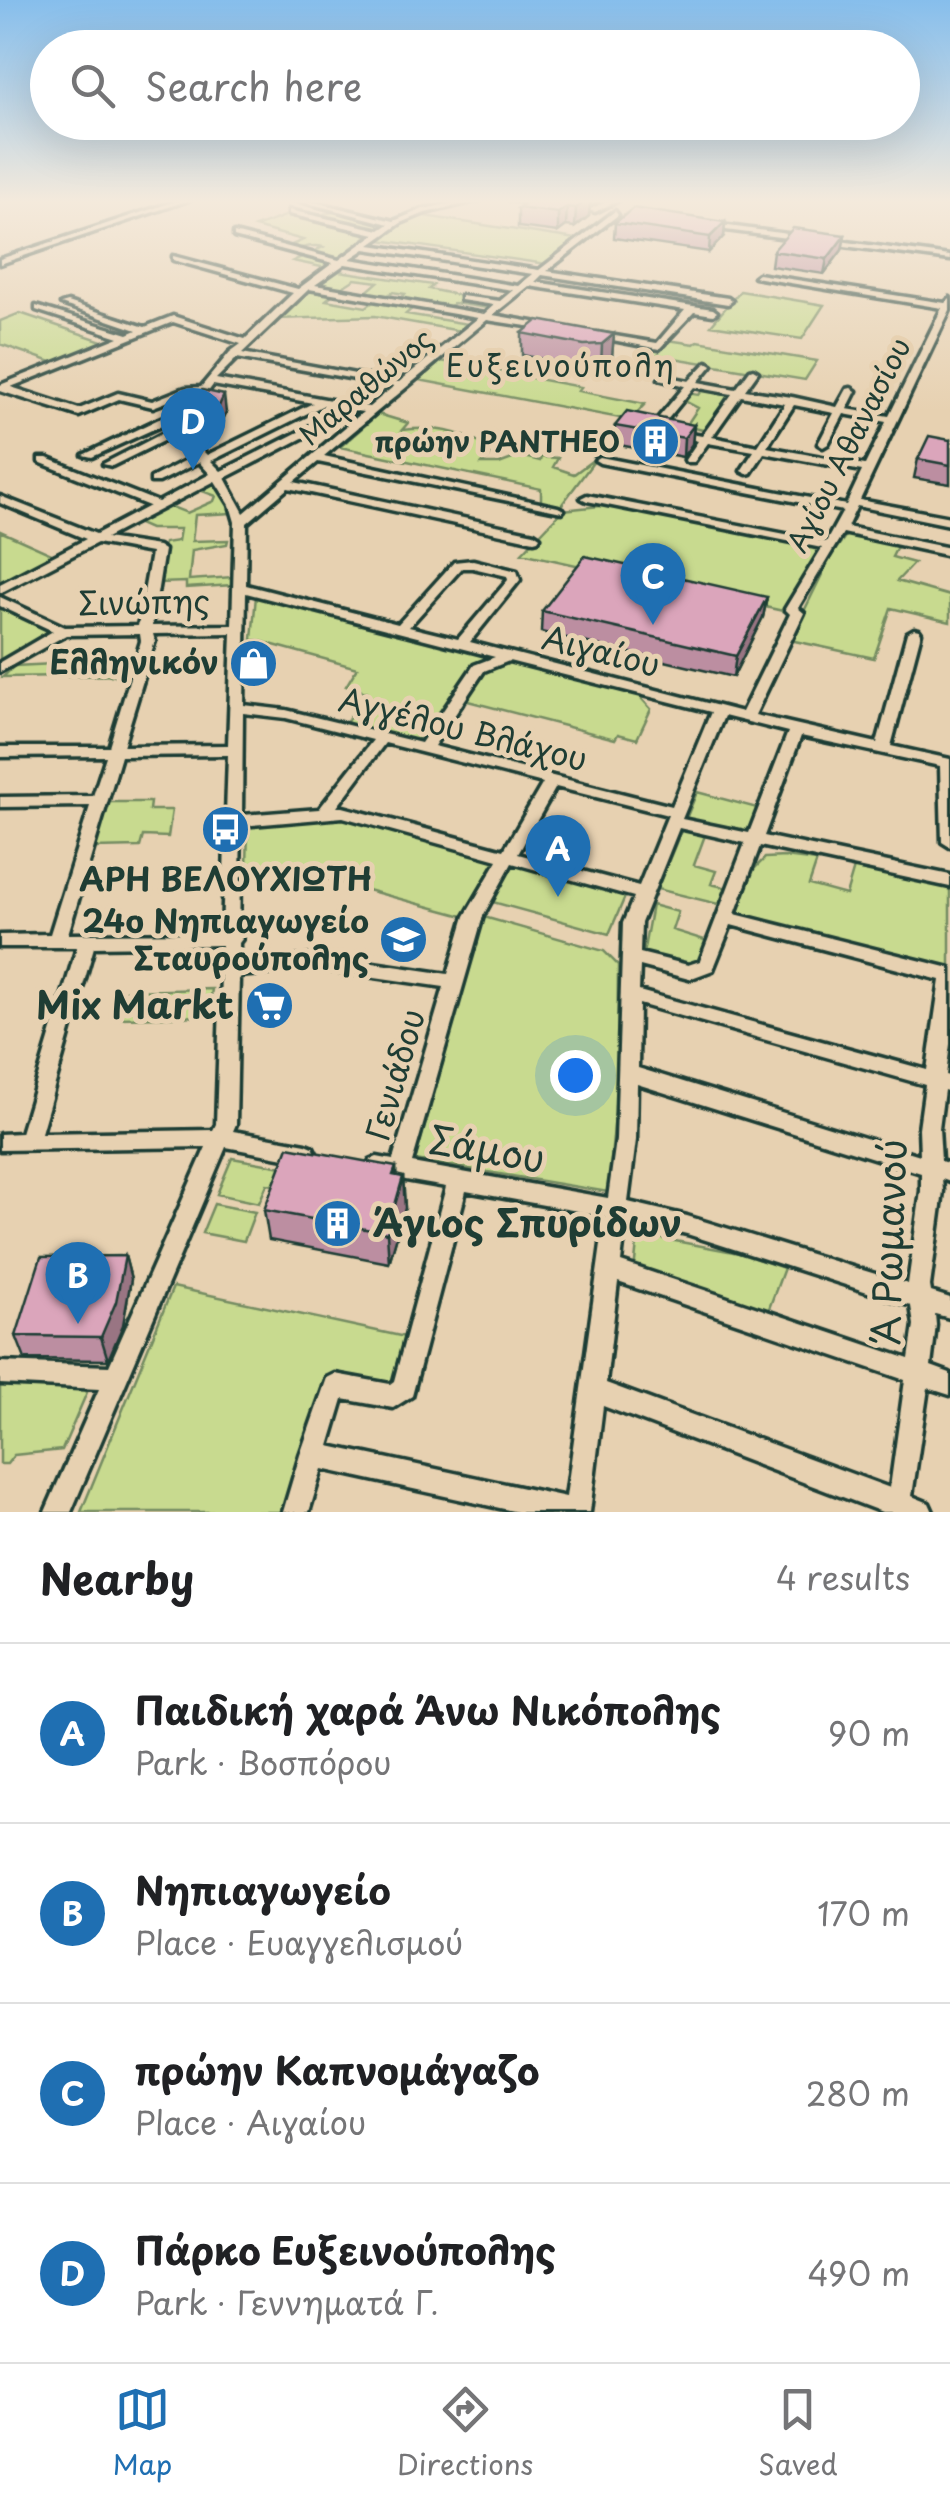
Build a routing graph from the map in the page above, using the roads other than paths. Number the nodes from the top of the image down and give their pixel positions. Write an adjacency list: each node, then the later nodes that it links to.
1 (227, 271): 9 (street)
2 (330, 271): 9 (street)
3 (402, 271): 8 (street)
4 (523, 271): 6 (street)
5 (542, 271): 6 (street, Μαραθώνος)
6 (539, 273): 8 (street, Μαραθώνος); 11 (street)
7 (758, 277): 14 (street)
8 (521, 288): 13 (street, Μαραθώνος); 16 (street)
9 (303, 289): 18 (street); 23 (street)
10 (464, 298): 13 (street)
11 (728, 301)
12 (65, 304): 20 (street)
13 (502, 304): 18 (street, Μαραθώνος)
14 (949, 304): 39 (street, Αγίου Αθανασίου)
15 (39, 308): 22 (street)
16 (691, 309): 17 (street); 21 (street)
17 (713, 312)
18 (486, 318): 19 (street); 30 (street, Μαραθώνος)
19 (556, 329)
20 (146, 330): 22 (street); 23 (street)
21 (590, 334)
22 (128, 337): 31 (street)
23 (246, 342): 24 (street)
24 (232, 354): 29 (street); 30 (street)
25 (707, 365): 28 (street)
26 (753, 372): 33 (street)
27 (664, 379): 28 (street)
28 (690, 384): 33 (street); 41 (street)
29 (205, 385): 31 (street); 35 (street); 40 (street)
30 (402, 385): 38 (street, Μαραθώνος)
31 (1, 388)
32 (852, 391): 37 (street)
33 (739, 392): 34 (street); 41 (street)
34 (792, 400): 37 (street); 43 (street)
35 (323, 402): 36 (street); 45 (street)
36 (353, 408): 38 (street); 53 (street)
37 (842, 410): 39 (street); 42 (street)
38 (372, 411): 46 (street, Μαραθώνος)
39 (893, 420): 51 (street, Αγίου Αθανασίου)
40 (182, 424): 44 (street); 45 (street); 50 (street)
41 (706, 440): 43 (street); 49 (street)
42 (824, 444)
43 (760, 450): 51 (street); 52 (street)
44 (88, 454)
45 (203, 458): 53 (street); 54 (street)
46 (316, 458): 55 (street, Μαραθώνος); 62 (street)
47 (43, 460): 61 (street)
48 (600, 460): 60 (street)
49 (690, 460)
50 (108, 464)
51 (869, 469): 60 (street, Αγίου Αθανασίου)
52 (747, 471)
53 (220, 475): 58 (street); 61 (street)
54 (155, 480)
55 (286, 484): 59 (street, Μαραθώνος); 67 (street)
56 (587, 498): 70 (street)
57 (0, 499): 68 (street)
58 (236, 503): 59 (street); 64 (street)
59 (263, 504): 64 (street, Μαραθώνος)
60 (851, 505): 63 (street); 66 (street, Αγίου Αθανασίου)
61 (159, 506): 68 (street)
62 (558, 510)
63 (907, 513): 65 (street); 69 (street)
64 (241, 522): 72 (street)
65 (950, 522)
66 (840, 529): 69 (street); 70 (street, Αγίου Αθανασίου)
67 (534, 538)
68 (97, 539): 73 (street); 79 (street)
69 (894, 540): 71 (street)
70 (830, 546): 86 (street, Αγίου Αθανασίου)
71 (950, 552)
72 (239, 587): 74 (street, Αιγαίου); 76 (street)
73 (0, 589)
74 (278, 596): 76 (street); 77 (street, Αιγαίου)
75 (0, 601): 78 (street, Σινώπης)
76 (236, 621): 79 (street, Σινώπης); 84 (street)
77 (400, 628): 81 (street, Αιγαίου); 81 (street)
78 (64, 631): 79 (street, Σινώπης); 83 (street)
79 (146, 631): 92 (street)
80 (914, 634): 91 (street)
81 (461, 644): 82 (street, Αιγαίου)
82 (508, 656): 85 (street, Αιγαίου); 89 (street)
83 (0, 668)
84 (235, 708): 88 (street, Αγγέλου Βλάχου); 90 (street)
85 (718, 710): 86 (street, Αιγαίου); 99 (street)
86 (746, 716): 87 (street, Αιγαίου)
87 (796, 730): 91 (street, Αιγαίου); 101 (street)
88 (382, 738): 89 (street, Αγγέλου Βλάχου); 98 (street)
89 (425, 748): 95 (street, Αγγέλου Βλάχου)
90 (235, 750): 92 (street); 100 (street)
91 (882, 750): 94 (street, Αιγαίου)
92 (114, 751): 93 (street); 97 (street)
93 (0, 752)
94 (948, 764): 102 (street)
95 (552, 780): 99 (street, Αγγέλου Βλάχου); 103 (street, Γενιάδου)
96 (0, 802): 97 (street)
97 (98, 802): 109 (street)
98 (324, 813): 100 (street); 103 (street)
99 (675, 817): 101 (street, Αγγέλου Βλάχου); 105 (street)
100 (234, 821): 107 (street)
101 (754, 842): 104 (street, Αγγέλου Βλάχου); 106 (street)
102 (950, 842)
103 (508, 856): 105 (street); 114 (street, Γενιάδου)
104 (950, 881)
105 (642, 893): 111 (street)
106 (727, 918): 111 (street); 113 (street)
107 (233, 939): 110 (street); 112 (street)
108 (0, 941): 109 (street)
109 (56, 941): 110 (street)
110 (87, 941): 119 (street)
111 (631, 958): 115 (street)
112 (232, 970): 114 (street); 118 (street)
113 (950, 975): 117 (street, Α΄ Ρωμανού)
114 (454, 982): 124 (street, Γενιάδου)
115 (630, 996): 116 (street); 117 (street)
116 (628, 1072): 123 (street); 126 (street)
117 (942, 1082): 123 (street, Α΄ Ρωμανού)
118 (222, 1138): 119 (street); 121 (street); 132 (street)
119 (29, 1141): 120 (street)
120 (0, 1142)
121 (322, 1156)
122 (361, 1164): 124 (street, Σάμου)
123 (939, 1169): 128 (street, Α΄ Ρωμανού)
124 (400, 1170): 125 (street, Σάμου)
125 (458, 1181): 126 (street, Σάμου); 135 (street)
126 (618, 1209): 127 (street); 128 (street, Σάμου)
127 (611, 1269): 131 (street); 134 (street)
128 (921, 1299): 129 (street, Σάμου); 131 (street, Α΄ Ρωμανού)
129 (950, 1308)
130 (0, 1373): 132 (street)
131 (919, 1373): 133 (street); 136 (street, Α΄ Ρωμανού)
132 (117, 1378): 138 (street)
133 (950, 1384)
134 (595, 1391): 136 (street); 139 (street)
135 (312, 1455): 137 (street); 139 (street)
136 (904, 1509)
137 (299, 1510)
138 (58, 1512)
139 (577, 1512)

